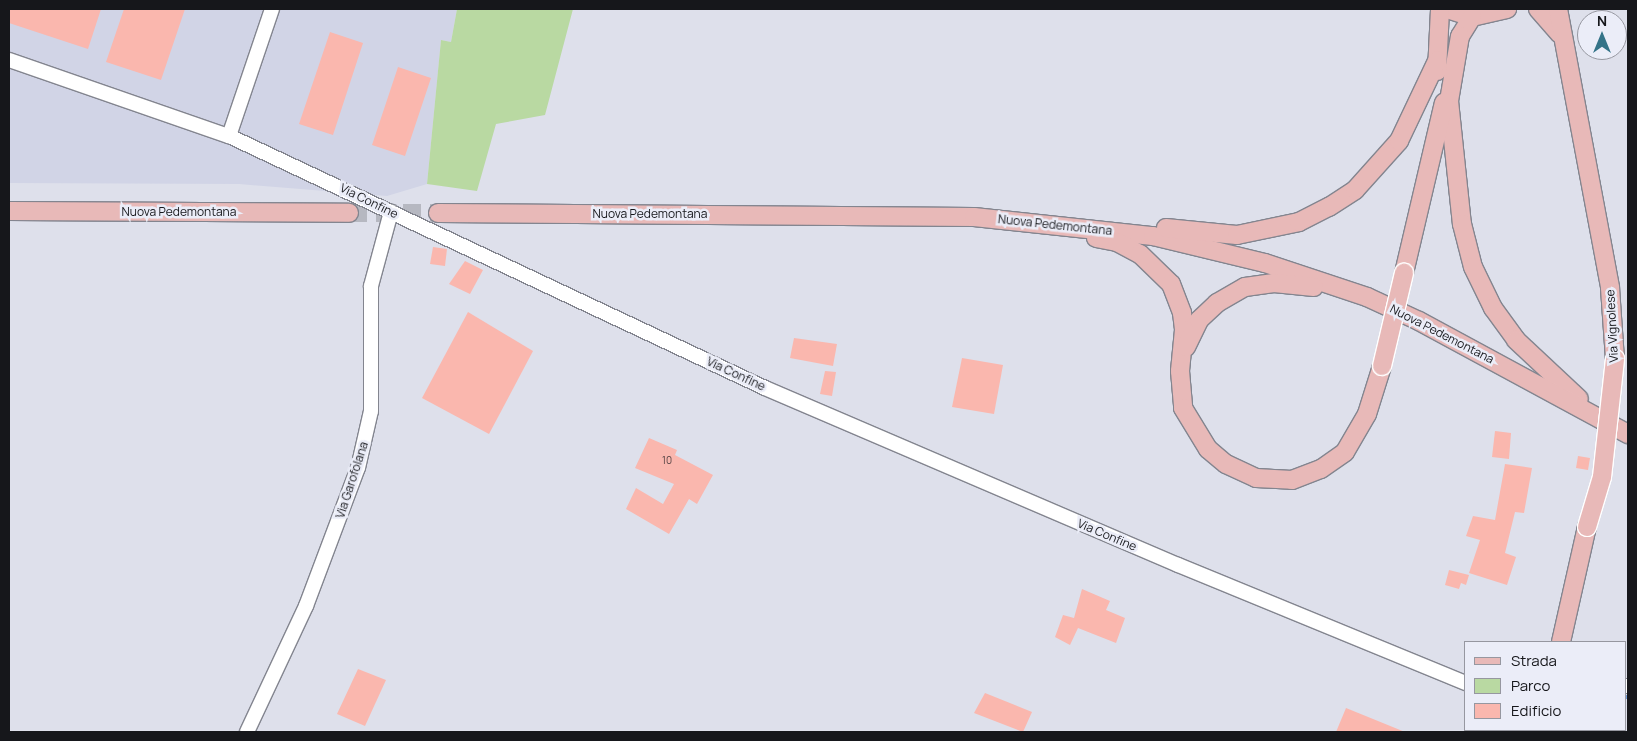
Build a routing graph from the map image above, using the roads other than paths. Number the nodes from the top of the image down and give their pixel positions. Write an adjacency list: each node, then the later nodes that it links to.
1 (272, 9): 11 (street)
2 (1440, 9): 10 (main road)
3 (1447, 9): 7 (main road)
4 (1507, 9): 7 (main road)
5 (1538, 9): 8 (main road, Via Vignolese)
6 (1558, 9): 8 (main road, Via Vignolese)
7 (1472, 17): 10 (main road)
8 (1563, 39): 22 (main road, Via Vignolese, bridge)
9 (9, 60): 11 (street, Via Confine)
10 (1445, 63): 17 (main road); 19 (main road, bridge); 20 (main road)
11 (229, 136): 13 (street, Via Confine)
12 (9, 211): 14 (main road, Nuova Pedemontana)
13 (391, 212): 23 (street, Via Confine); 24 (street, Via Garofolana)
14 (349, 213)
15 (438, 213): 16 (main road, Nuova Pedemontana)
16 (800, 215): 17 (main road, Nuova Pedemontana); 19 (main road)
17 (1010, 219): 18 (main road, Nuova Pedemontana)
18 (1367, 297): 19 (main road); 20 (main road, Nuova Pedemontana)
19 (1184, 352)
20 (1596, 414): 21 (main road, Nuova Pedemontana)
21 (1628, 434)
22 (1561, 641)
23 (1464, 682)
24 (247, 732)

